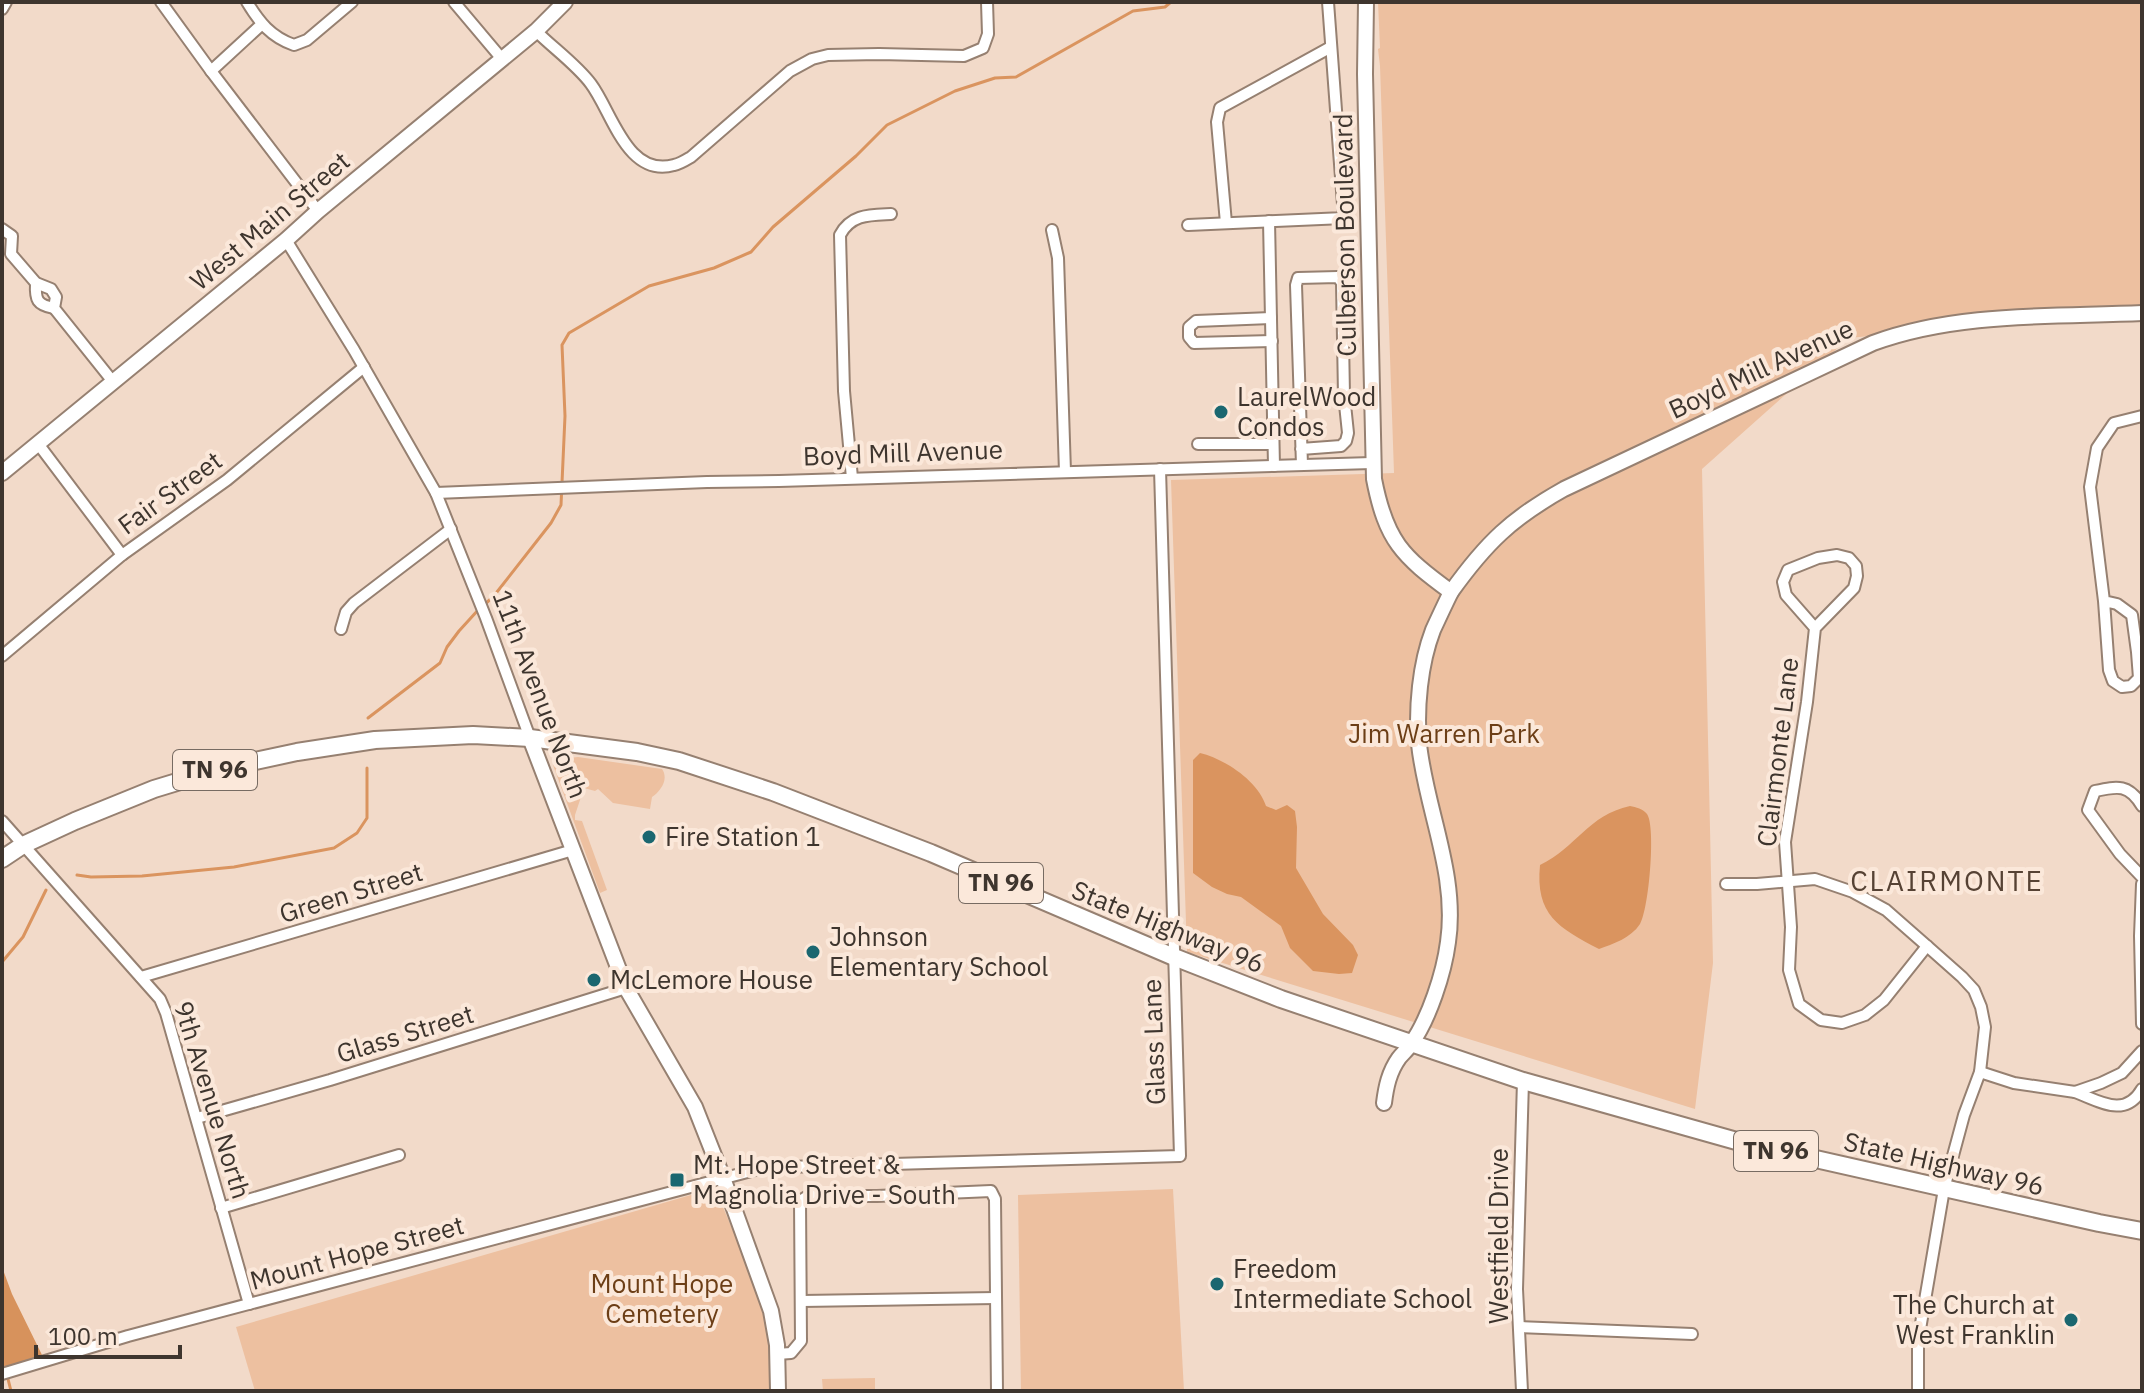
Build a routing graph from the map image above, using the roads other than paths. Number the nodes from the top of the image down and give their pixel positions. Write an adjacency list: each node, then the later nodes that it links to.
1 (6, 2): 10 (street)
2 (161, 2): 15 (street)
3 (247, 2): 11 (street)
4 (352, 2): 11 (street)
5 (454, 2): 14 (street)
6 (565, 2): 12 (street, West Main Street)
7 (987, 2): 12 (street)
8 (1328, 2): 13 (street)
9 (1366, 2): 35 (street, Culberson Boulevard)
10 (2, 9)
11 (261, 25): 15 (street)
12 (536, 31): 14 (street, West Main Street)
13 (1331, 47): 18 (street); 19 (street)
14 (502, 59): 16 (street, West Main Street)
15 (211, 71): 16 (street)
16 (318, 211): 23 (street, West Main Street)
17 (891, 214): 41 (street)
18 (1269, 221): 19 (street); 26 (street)
19 (1226, 223): 20 (street)
20 (1188, 225)
21 (2, 229): 24 (street)
22 (1052, 230): 39 (street)
23 (286, 240): 28 (street, 11th Avenue North); 29 (street, West Main Street)
24 (7, 253): 29 (street)
25 (2142, 313): 45 (street, Boyd Mill Avenue)
26 (1271, 318): 27 (street); 27 (street)
27 (1272, 341): 32 (street)
28 (364, 367): 42 (street, 11th Avenue North); 44 (street, Fair Street)
29 (114, 383): 33 (street, West Main Street)
30 (2142, 416): 46 (street)
31 (1198, 444): 32 (street)
32 (1273, 444): 37 (street)
33 (39, 445): 40 (street, West Main Street); 44 (street)
34 (1301, 449): 34 (street); 36 (street)
35 (1372, 463): 36 (street, Boyd Mill Avenue); 45 (street, Culberson Boulevard)
36 (1302, 465): 37 (street, Boyd Mill Avenue)
37 (1274, 466): 38 (street, Boyd Mill Avenue)
38 (1160, 469): 39 (street, Boyd Mill Avenue); 61 (street, Glass Lane)
39 (1065, 472): 41 (street, Boyd Mill Avenue)
40 (2, 473)
41 (852, 478): 42 (street, Boyd Mill Avenue)
42 (436, 493): 43 (street, 11th Avenue North)
43 (451, 529): 48 (street); 50 (street, 11th Avenue North)
44 (122, 555): 49 (street, Fair Street)
45 (1451, 592): 65 (street)
46 (2104, 601): 46 (street)
47 (1815, 628): 47 (street, Clairmonte Lane); 57 (street, Clairmonte Lane)
48 (341, 629)
49 (2, 656)
50 (530, 738): 53 (main road, State Highway 96 / TN 96); 54 (street, 11th Avenue North); 61 (main road, State Highway 96 / TN 96)
51 (2142, 806): 56 (street)
52 (2, 821): 53 (street, 9th Avenue North)
53 (23, 845): 55 (main road, State Highway 96 / TN 96); 62 (street, 9th Avenue North)
54 (573, 850): 62 (street, Green Street); 63 (street, 11th Avenue North)
55 (2, 859)
56 (2142, 877)
57 (1787, 882): 58 (street); 60 (street); 60 (street, Clairmonte Lane)
58 (1726, 884)
59 (2142, 884): 64 (street)
60 (1927, 946): 67 (street)
61 (1174, 957): 65 (main road, State Highway 96 / TN 96); 74 (street, Glass Lane)
62 (141, 977): 72 (street, 9th Avenue North)
63 (626, 988): 72 (street, Glass Street); 74 (street, 11th Avenue North)
64 (2142, 1024)
65 (1411, 1044): 68 (main road, State Highway 96 / TN 96); 71 (street)
66 (2142, 1051): 70 (street)
67 (1980, 1072): 70 (street); 75 (street)
68 (1523, 1081): 75 (main road, State Highway 96 / TN 96); 81 (street, Westfield Drive)
69 (2142, 1089): 70 (street)
70 (2075, 1092)
71 (1384, 1103)
72 (197, 1118): 76 (street, 9th Avenue North)
73 (399, 1155): 76 (street)
74 (723, 1178): 80 (street, Mount Hope Street); 83 (street, 11th Avenue North)
75 (1944, 1189): 77 (main road, State Highway 96 / TN 96); 88 (street)
76 (221, 1208): 80 (street, 9th Avenue North)
77 (2142, 1231)
78 (996, 1298): 79 (street); 79 (street); 86 (street)
79 (802, 1301): 83 (street)
80 (249, 1304): 84 (street, Mount Hope Street)
81 (1519, 1327): 82 (street); 87 (street, Westfield Drive)
82 (1692, 1334)
83 (777, 1354): 85 (street, 11th Avenue North)
84 (2, 1374)
85 (778, 1391)
86 (997, 1391)
87 (1522, 1391)
88 (1918, 1391)

